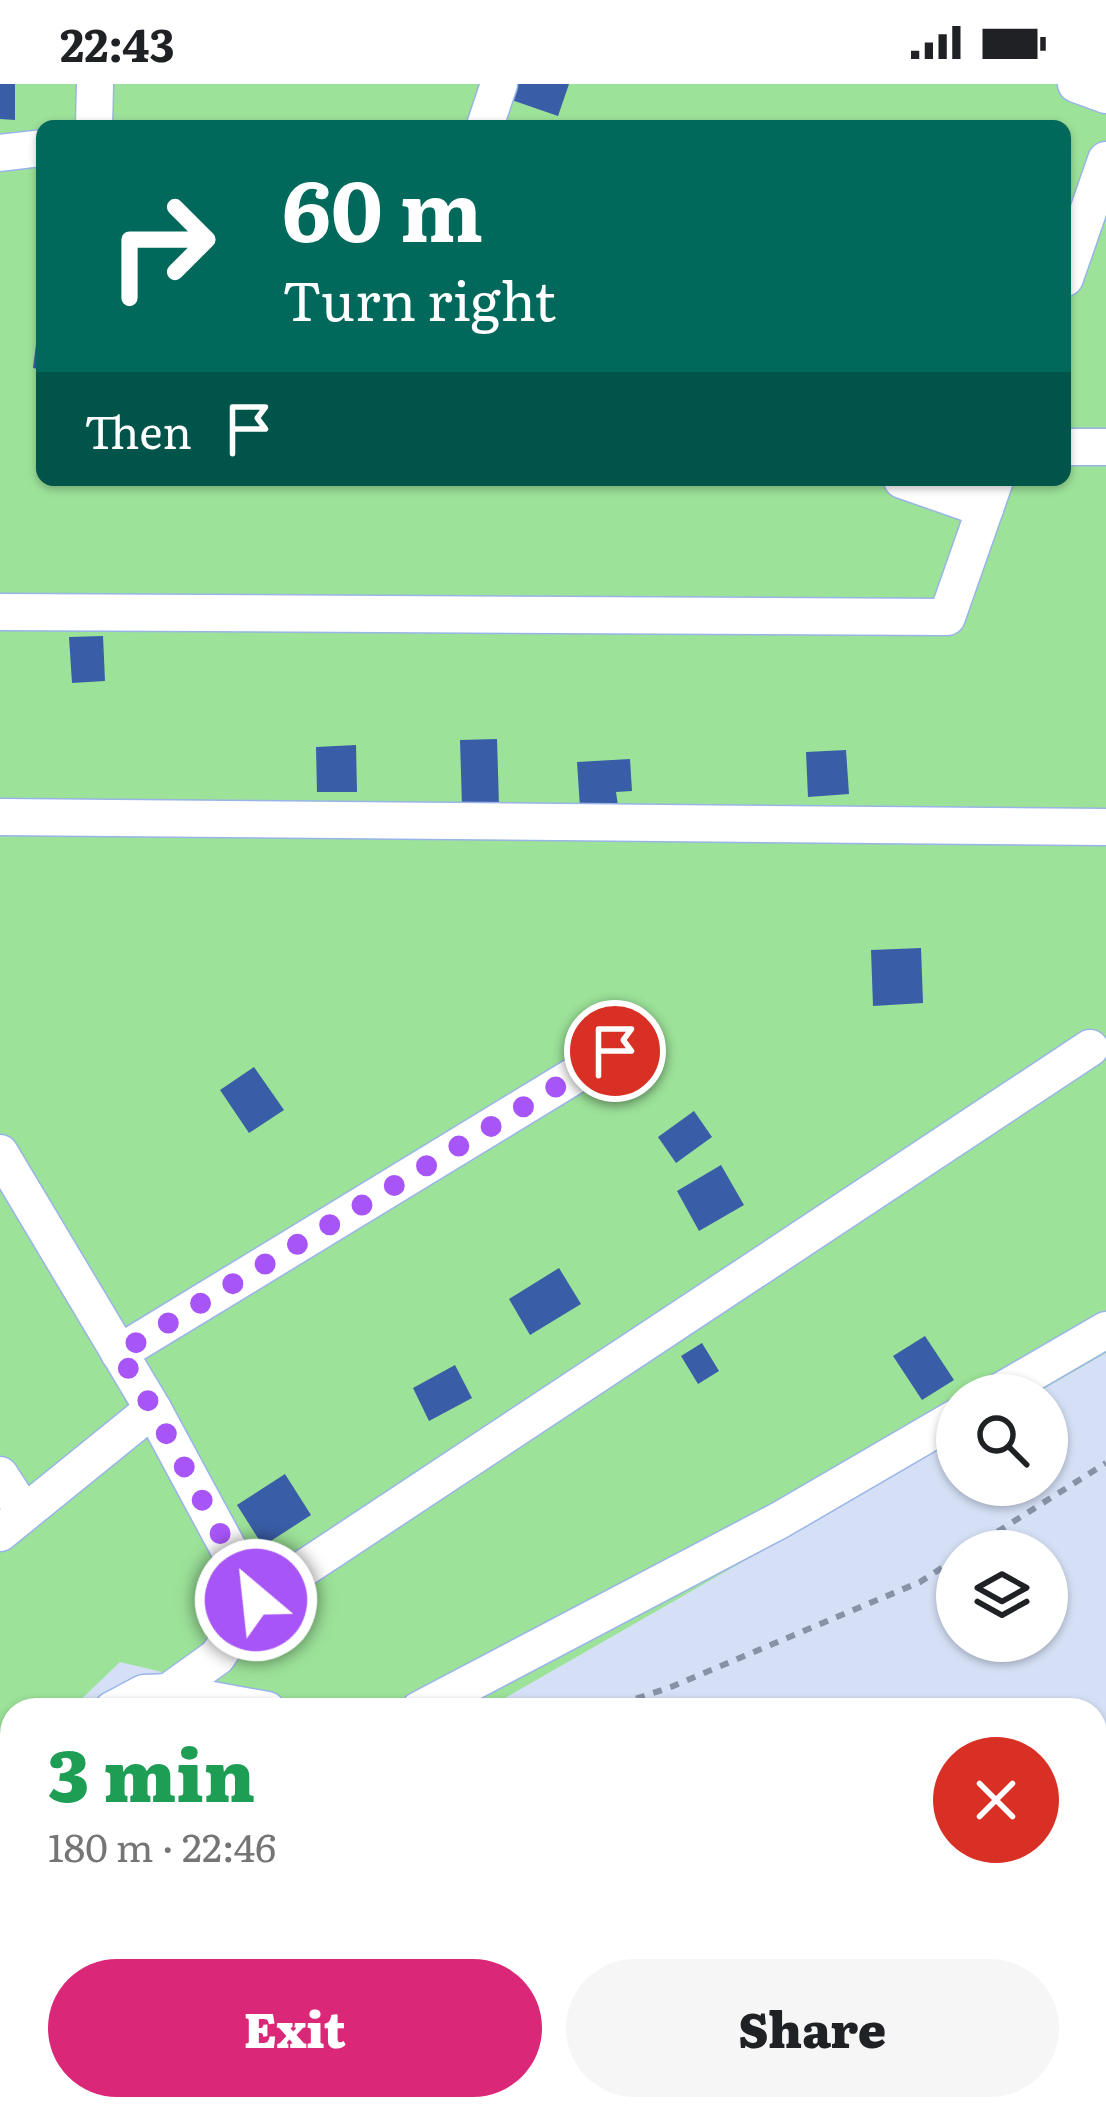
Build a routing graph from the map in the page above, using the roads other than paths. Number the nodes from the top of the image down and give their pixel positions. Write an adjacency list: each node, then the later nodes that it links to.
1 (95, 84): 5 (street)
2 (499, 84): 6 (street)
3 (1076, 84): 4 (street)
4 (1106, 95)
5 (94, 120)
6 (487, 120)
7 (36, 149): 8 (street)
8 (0, 153)
9 (1106, 160): 10 (street)
10 (1071, 261)
11 (1071, 447): 12 (street)
12 (1106, 447)
13 (940, 486): 14 (street)
14 (990, 494): 15 (street)
15 (0, 613)
16 (0, 817): 17 (street)
17 (1106, 827)
18 (1090, 1048): 28 (street)
19 (615, 1051): 22 (street)
20 (0, 1153): 22 (street)
21 (1106, 1330): 23 (street)
22 (119, 1353): 24 (street)
23 (1030, 1374)
24 (153, 1409): 27 (street); 28 (street)
25 (936, 1429): 32 (street)
26 (0, 1475): 27 (street)
27 (12, 1522)
28 (256, 1600): 29 (street)
29 (168, 1692): 30 (street); 31 (street)
30 (135, 1698)
31 (201, 1698)
32 (442, 1698)

